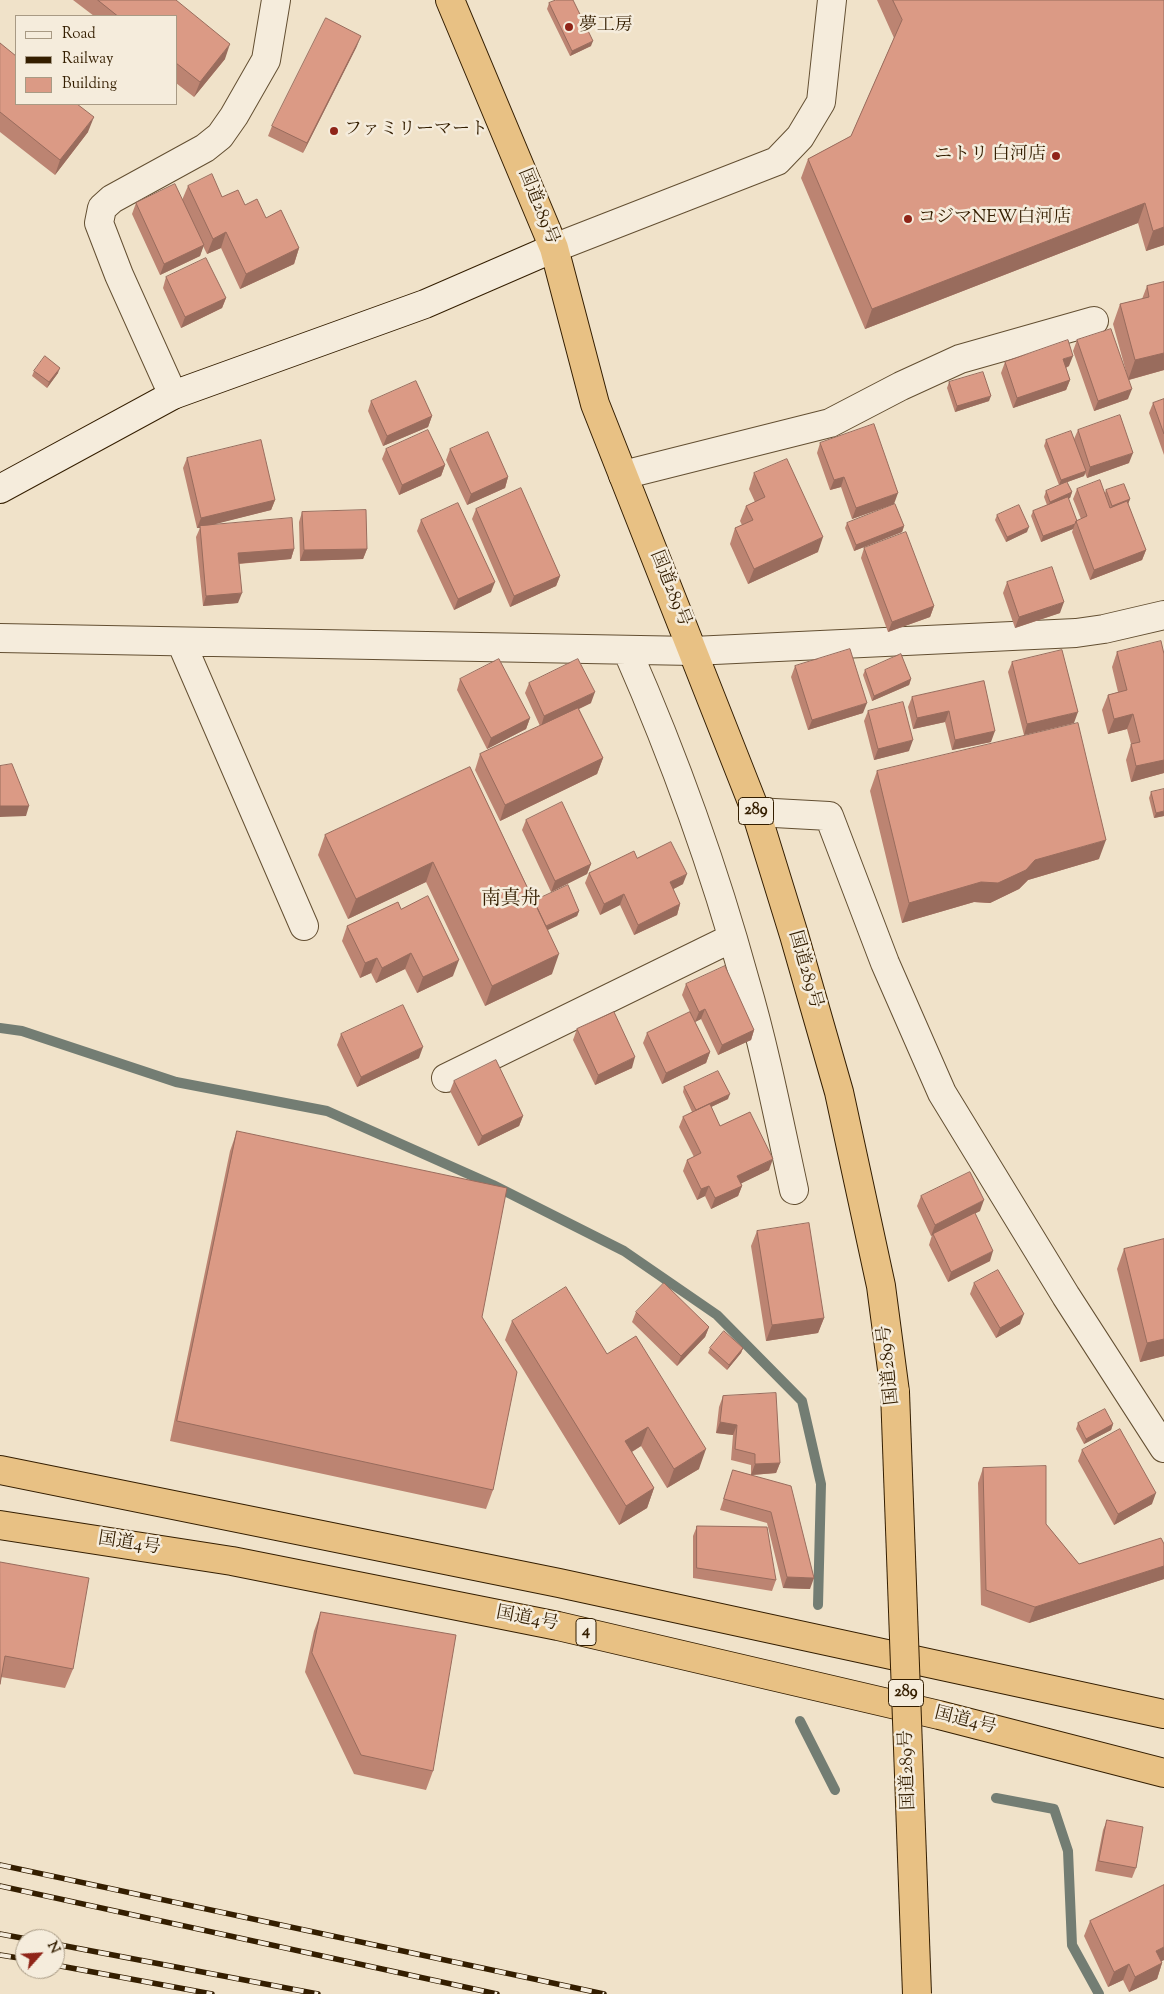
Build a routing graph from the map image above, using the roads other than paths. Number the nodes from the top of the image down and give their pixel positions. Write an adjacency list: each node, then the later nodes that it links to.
1 (276, 0): 6 (street)
2 (450, 0): 4 (highway, 国道289号 / 289)
3 (832, 0): 4 (street)
4 (554, 248): 6 (street); 7 (highway, 国道289号 / 289)
5 (1094, 321): 7 (street)
6 (173, 394): 8 (street)
7 (623, 476): 13 (highway, 国道289号 / 289)
8 (0, 489)
9 (1164, 615): 13 (street)
10 (0, 638): 11 (street)
11 (180, 642): 12 (street); 15 (street)
12 (627, 650): 13 (street); 16 (street)
13 (693, 651): 14 (highway, 国道289号 / 289)
14 (756, 812): 19 (street); 24 (highway, 国道289号 / 289, bridge)
15 (304, 926)
16 (732, 938): 17 (street); 18 (street)
17 (446, 1078)
18 (794, 1190)
19 (1164, 1448)
20 (0, 1470): 22 (highway)
21 (0, 1525): 23 (highway, 国道4号 / 4)
22 (1164, 1714)
23 (1164, 1773)
24 (917, 1994)

